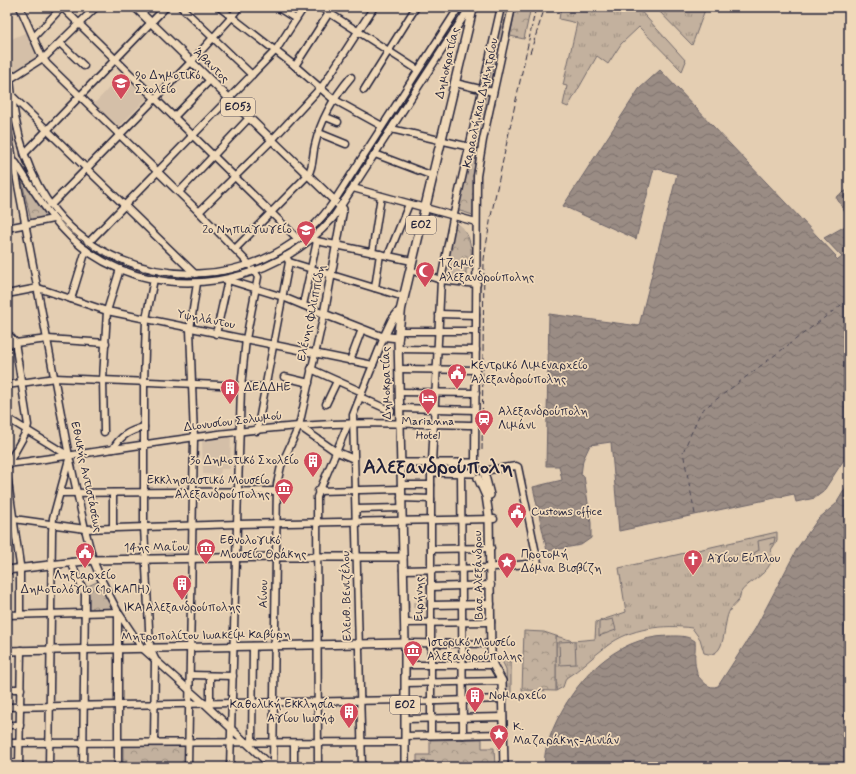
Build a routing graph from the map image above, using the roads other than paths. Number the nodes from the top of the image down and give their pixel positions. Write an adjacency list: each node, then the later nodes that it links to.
1 (20, 7): 28 (street)
2 (62, 7): 23 (street); 28 (street)
3 (96, 7): 23 (street)
4 (135, 7): 22 (main road, Άβαντος / ΕΟ53)
5 (166, 7): 22 (street)
6 (181, 7): 27 (street)
7 (219, 7): 20 (street)
8 (239, 7): 20 (street)
9 (277, 7): 21 (street)
10 (304, 7): 21 (street)
11 (320, 7): 19 (street)
12 (374, 7): 25 (street)
13 (416, 7): 31 (street)
14 (459, 7): 37 (street)
15 (470, 7): 24 (street)
16 (473, 7): 26 (highway, Δημοκρατίας / ΕΟ2)
17 (501, 7): 45 (street)
18 (512, 7): 46 (street, Καραολή και Δημητρίου)
19 (329, 13): 25 (street); 36 (street)
20 (232, 17): 27 (street); 30 (street)
21 (296, 19): 30 (street)
22 (151, 22): 33 (street); 34 (main road, Άβαντος / ΕΟ53)
23 (79, 24): 29 (street); 33 (street)
24 (454, 31): 26 (street); 58 (street)
25 (358, 32): 31 (street); 43 (street)
26 (466, 36): 42 (highway, Δημοκρατίας / ΕΟ2)
27 (213, 37): 34 (street); 38 (street)
28 (33, 38): 32 (street)
29 (60, 43): 32 (street); 35 (street)
30 (276, 50): 36 (street); 38 (street)
31 (387, 51): 37 (street); 44 (street)
32 (43, 59): 40 (street); 48 (street)
33 (114, 61): 48 (street); 49 (street)
34 (191, 62): 41 (main road, Άβαντος / ΕΟ53); 49 (street)
35 (84, 66)
36 (295, 66): 43 (street)
37 (418, 70): 56 (street)
38 (252, 75): 50 (street)
39 (352, 77): 51 (street)
40 (9, 80): 47 (street)
41 (210, 80): 50 (main road, Άβαντος / ΕΟ53); 52 (street)
42 (455, 83): 45 (street); 64 (highway, Δημοκρατίας / ΕΟ2)
43 (321, 88): 51 (street); 63 (street)
44 (364, 90)
45 (483, 90): 46 (street); 66 (street)
46 (493, 92): 89 (street, Καραολή και Δημητρίου)
47 (11, 95): 59 (street); 67 (street)
48 (79, 97): 59 (street); 61 (street)
49 (154, 98): 52 (street); 61 (street)
50 (229, 99): 54 (main road, Άβαντος / ΕΟ53); 62 (street)
51 (333, 99): 53 (street); 56 (street)
52 (174, 117): 62 (street)
53 (326, 117): 55 (street); 60 (street)
54 (249, 118): 63 (main road, Άβαντος / ΕΟ53); 69 (street)
55 (338, 122)
56 (382, 126): 79 (street)
57 (7, 127): 70 (street, Εθνικής Αντιστάσεως)
58 (391, 129): 64 (street); 68 (street)
59 (47, 130): 67 (street); 71 (street)
60 (319, 133): 65 (street); 73 (street)
61 (118, 135): 71 (street); 72 (street)
62 (193, 136): 69 (street); 72 (street)
63 (272, 140): 73 (main road, Άβαντος / ΕΟ53); 75 (street)
64 (442, 140): 66 (street); 74 (highway, Δημοκρατίας / ΕΟ2)
65 (346, 144)
66 (470, 147): 87 (street)
67 (24, 154): 81 (street)
68 (375, 154): 74 (street); 76 (street)
69 (214, 155): 75 (street); 77 (street)
70 (10, 160): 88 (street); 90 (street, Εθνικής Αντιστάσεως)
71 (86, 168): 81 (street); 82 (street)
72 (158, 172): 77 (street); 82 (street)
73 (308, 175): 79 (main road, Άβαντος / ΕΟ53); 86 (street)
74 (433, 176): 84 (highway, Δημοκρατίας / ΕΟ2)
75 (235, 177): 85 (street); 86 (street)
76 (353, 188): 78 (street); 83 (street)
77 (179, 192): 85 (street)
78 (380, 196): 80 (street); 98 (street)
79 (335, 200): 83 (main road, Άβαντος / ΕΟ53); 92 (street)
80 (409, 204): 84 (street); 100 (street)
81 (50, 205): 94 (street)
82 (125, 205): 94 (street); 107 (street)
83 (341, 206): 93 (street); 95 (main road, Ελένης Φιλιππίδη)
84 (425, 208): 87 (street); 102 (highway, Δημοκρατίας / ΕΟ2)
85 (199, 212): 96 (street)
86 (271, 213): 92 (street); 96 (street)
87 (454, 216): 89 (street); 111 (street)
88 (53, 219): 90 (street); 97 (street)
89 (476, 222): 113 (street, Καραολή και Δημητρίου)
90 (26, 224): 91 (street); 115 (street, Εθνικής Αντιστάσεως)
91 (7, 228)
92 (298, 239): 103 (street)
93 (315, 239): 95 (street); 101 (street); 104 (street)
94 (89, 242): 107 (street)
95 (337, 245): 98 (street); 108 (main road, Ελένης Φιλιππίδη)
96 (235, 249): 103 (street)
97 (86, 250): 105 (street); 120 (street)
98 (372, 253): 99 (street)
99 (380, 254): 100 (street); 116 (street)
100 (388, 256): 102 (street)
101 (287, 259): 103 (street); 104 (street); 118 (street)
102 (412, 261): 106 (highway, Δημοκρατίας / ΕΟ2)
103 (252, 268): 107 (street); 110 (street); 114 (street)
104 (311, 268): 108 (street); 121 (street)
105 (120, 269): 109 (street); 123 (street)
106 (410, 270): 111 (street); 119 (highway, Δημοκρατίας / ΕΟ2)
107 (195, 274)
108 (332, 274): 116 (street); 124 (main road, Ελένης Φιλιππίδη)
109 (154, 279): 112 (street); 127 (street)
110 (228, 280): 112 (street); 114 (street); 133 (street)
111 (441, 280): 113 (street); 125 (street)
112 (197, 283): 128 (street)
113 (477, 284): 126 (street, Καραολή και Δημητρίου)
114 (256, 287): 118 (street); 137 (street)
115 (38, 288): 117 (street); 120 (street, Υψηλάντου); 136 (street, Εθνικής Αντιστάσεως)
116 (376, 288): 119 (street)
117 (7, 294)
118 (283, 296): 121 (street); 141 (street)
119 (404, 297): 122 (highway, Δημοκρατίας / ΕΟ2)
120 (71, 299): 123 (street, Υψηλάντου)
121 (302, 305): 124 (street)
122 (401, 309): 134 (highway, Δημοκρατίας / ΕΟ2); 135 (main road)
123 (108, 311): 127 (street, Υψηλάντου); 139 (street)
124 (324, 314): 129 (main road); 145 (street, Ελένης Φιλιππίδη)
125 (439, 314): 126 (street); 130 (street)
126 (476, 315): 131 (street, Καραολή και Δημητρίου)
127 (146, 319): 128 (street, Υψηλάντου); 156 (street)
128 (190, 329): 133 (street, Υψηλάντου); 159 (street)
129 (362, 329): 135 (main road); 146 (street)
130 (438, 330): 131 (street); 134 (street); 143 (street)
131 (476, 331): 144 (street, Καραολή και Δημητρίου)
132 (7, 333): 138 (street)
133 (216, 334): 137 (street, Υψηλάντου)
134 (398, 334): 135 (main road); 142 (main road, Δημοκρατίας / ΕΟ2)
135 (384, 337): 147 (street)
136 (48, 338): 138 (street); 139 (street); 153 (street, Εθνικής Αντιστάσεως)
137 (246, 339): 141 (street, Υψηλάντου); 161 (street)
138 (15, 342): 140 (street); 157 (street)
139 (106, 343): 154 (street)
140 (7, 344)
141 (273, 345): 145 (street, Υψηλάντου); 162 (street)
142 (399, 349): 143 (street); 149 (main road, Δημοκρατίας / ΕΟ2)
143 (437, 350): 144 (street); 150 (street)
144 (476, 350): 151 (street, Καραολή και Δημητρίου)
145 (315, 354): 146 (street, Υψηλάντου); 148 (street, Ελένης Φιλιππίδη)
146 (350, 361): 147 (street, Υψηλάντου)
147 (373, 365): 166 (street)
148 (311, 369): 155 (street); 158 (street, Ελένης Φιλιππίδη)
149 (399, 369): 150 (street); 163 (main road, Δημοκρατίας / ΕΟ2)
150 (436, 369): 151 (street); 164 (street)
151 (476, 370): 165 (street, Καραολή και Δημητρίου)
152 (284, 377): 158 (street)
153 (55, 378): 154 (street); 157 (street); 187 (street, Εθνικής Αντιστάσεως)
154 (103, 379): 156 (street); 181 (street)
155 (337, 381): 166 (street); 167 (street)
156 (144, 382): 159 (street); 178 (street)
157 (22, 383): 160 (street); 179 (street)
158 (309, 383): 176 (street, Ελένης Φιλιππίδη)
159 (192, 384): 161 (street); 183 (street)
160 (7, 385)
161 (242, 387): 162 (street); 182 (street)
162 (265, 388): 180 (street)
163 (399, 392): 164 (street); 168 (main road, Δημοκρατίας / ΕΟ2)
164 (435, 392): 165 (street); 169 (street)
165 (476, 393): 170 (street, Καραολή και Δημητρίου)
166 (361, 394): 171 (street); 173 (street)
167 (326, 404)
168 (400, 408): 169 (street); 174 (main road, Δημοκρατίας / ΕΟ2)
169 (434, 409): 170 (street); 175 (street)
170 (475, 410): 177 (street, Καραολή και Δημητρίου)
171 (391, 411)
172 (7, 418): 179 (street)
173 (350, 424): 174 (street, Διονυσίου Σολωμού); 176 (street, Διονυσίου Σολωμού); 186 (street); 188 (street, Ελευθ. Βενιζέλου)
174 (400, 424): 175 (street, Διονυσίου Σολωμού); 189 (main road, Δημοκρατίας / ΕΟ2)
175 (434, 424): 177 (street, Διονυσίου Σολωμού); 190 (street)
176 (299, 426): 180 (street, Διονυσίου Σολωμού); 186 (street); 199 (street, Αίνου)
177 (475, 426): 192 (street, Καραολή και Δημητρίου)
178 (144, 427): 184 (street); 185 (street)
179 (28, 430): 187 (street); 191 (street)
180 (257, 431): 182 (street, Διονυσίου Σολωμού)
181 (104, 432)
182 (241, 433): 183 (street, Διονυσίου Σολωμού); 198 (street)
183 (194, 438): 184 (street, Διονυσίου Σολωμού); 203 (street)
184 (144, 444): 185 (street, Διονυσίου Σολωμού); 202 (street)
185 (113, 449): 187 (street, Διονυσίου Σολωμού)
186 (335, 451): 188 (street); 200 (street)
187 (69, 456): 191 (street, Διονυσίου Σολωμού); 204 (street); 205 (street, Εθνικής Αντιστάσεως)
188 (354, 459): 201 (street, Ελευθ. Βενιζέλου)
189 (401, 463): 190 (main road); 197 (main road, Δημοκρατίας / ΕΟ2)
190 (432, 463): 192 (main road); 193 (main road, Ειρήνης)
191 (7, 465)
192 (478, 471): 194 (main road); 214 (main road, Βασ. Αλεξάνδρου); 243 (street)
193 (431, 472): 194 (main road); 196 (street, Ειρήνης)
194 (461, 472): 213 (street)
195 (7, 475): 211 (street)
196 (431, 485): 197 (street); 208 (street, Ειρήνης)
197 (401, 487): 201 (street); 207 (main road, Δημοκρατίας / ΕΟ2)
198 (238, 491): 199 (street); 203 (street); 220 (street)
199 (276, 491): 218 (street, Αίνου)
200 (318, 491): 201 (street); 217 (street)
201 (356, 491): 210 (street, Ελευθ. Βενιζέλου)
202 (144, 492): 203 (street); 206 (street); 222 (street)
203 (193, 492): 221 (street)
204 (60, 493): 205 (street); 219 (street)
205 (77, 493): 206 (street); 224 (street, Εθνικής Αντιστάσεως)
206 (113, 493): 223 (street)
207 (402, 498): 208 (street); 209 (main road, Δημοκρατίας / ΕΟ2)
208 (431, 499): 212 (street, Ειρήνης)
209 (402, 508): 210 (street); 215 (main road, Δημοκρατίας / ΕΟ2)
210 (356, 509): 216 (street, Ελευθ. Βενιζέλου)
211 (10, 518): 219 (street); 239 (street)
212 (431, 519): 213 (street); 215 (street); 226 (street, Ειρήνης)
213 (461, 519): 214 (street); 227 (street)
214 (492, 519): 225 (main road, Βασ. Αλεξάνδρου); 243 (main road, Βασ. Αλεξάνδρου)
215 (402, 520): 216 (street); 232 (main road, Δημοκρατίας / ΕΟ2)
216 (356, 521): 217 (street); 231 (street, Ελευθ. Βενιζέλου)
217 (317, 522): 218 (street); 230 (street)
218 (276, 523): 220 (street); 229 (street, Αίνου)
219 (52, 524): 224 (street); 237 (street)
220 (238, 524): 221 (street); 228 (street)
221 (193, 526): 222 (street); 233 (street)
222 (144, 527): 223 (street); 234 (street)
223 (113, 528): 224 (street)
224 (85, 529): 235 (street, Εθνικής Αντιστάσεως)
225 (491, 548): 227 (street); 243 (main road, Βασ. Αλεξάνδρου)
226 (431, 549): 227 (street); 240 (street, Ειρήνης)
227 (462, 549): 238 (street)
228 (237, 557): 229 (main road, 14ης Μαΐου); 233 (main road, 14ης Μαΐου); 266 (street)
229 (276, 557): 230 (main road, 14ης Μαΐου); 265 (street, Αίνου)
230 (318, 557): 231 (main road, 14ης Μαΐου); 262 (street)
231 (357, 557): 232 (main road, 14ης Μαΐου); 259 (street, Ελευθ. Βενιζέλου)
232 (403, 557): 242 (main road, Δημοκρατίας / ΕΟ2)
233 (193, 558): 234 (main road, 14ης Μαΐου); 268 (street)
234 (146, 559): 235 (main road, 14ης Μαΐου); 270 (street)
235 (93, 560): 236 (main road, 14ης Μαΐου); 250 (street, Εθνικής Αντιστάσεως)
236 (71, 562): 237 (main road, 14ης Μαΐου); 251 (street)
237 (52, 565): 239 (main road, 14ης Μαΐου); 253 (street)
238 (462, 568): 240 (street); 243 (street); 245 (street)
239 (20, 569): 241 (main road, 14ης Μαΐου); 252 (street)
240 (431, 569): 242 (street); 246 (street, Ειρήνης)
241 (7, 570)
242 (403, 570): 258 (main road, Δημοκρατίας / ΕΟ2)
243 (492, 570): 244 (main road, Βασ. Αλεξάνδρου)
244 (491, 584): 245 (street); 247 (main road, Βασ. Αλεξάνδρου)
245 (462, 586): 246 (street); 249 (street)
246 (431, 587): 248 (street, Ειρήνης)
247 (491, 604): 249 (street); 257 (main road, Βασ. Αλεξάνδρου)
248 (431, 605): 249 (street); 255 (street, Ειρήνης)
249 (462, 605): 256 (street)
250 (118, 612): 251 (street); 269 (street, Εθνικής Αντιστάσεως); 271 (street)
251 (85, 613): 253 (street); 274 (street)
252 (20, 614): 253 (street); 254 (street)
253 (51, 614): 273 (street)
254 (7, 615)
255 (431, 622): 256 (street); 258 (street); 261 (street, Ειρήνης)
256 (462, 622): 257 (street); 263 (street)
257 (491, 622): 264 (main road, Βασ. Αλεξάνδρου)
258 (405, 623): 260 (main road, Δημοκρατίας / ΕΟ2)
259 (359, 643): 260 (main road, Μητροπολίτου Ιωακείμ Καβύρη); 262 (main road, Μητροπολίτου Ιωακείμ Καβύρη); 296 (street, Ελευθ. Βενιζέλου)
260 (405, 643): 261 (street); 277 (main road, Δημοκρατίας / ΕΟ2)
261 (431, 643): 263 (street); 278 (street, Ειρήνης)
262 (318, 644): 265 (main road, Μητροπολίτου Ιωακείμ Καβύρη); 295 (street)
263 (462, 644): 264 (street); 279 (street)
264 (491, 644): 280 (main road, Βασ. Αλεξάνδρου)
265 (274, 645): 267 (main road, Μητροπολίτου Ιωακείμ Καβύρη); 299 (street, Αίνου)
266 (234, 646): 267 (main road, Μητροπολίτου Ιωακείμ Καβύρη); 268 (main road, Μητροπολίτου Ιωακείμ Καβύρη); 283 (street)
267 (253, 646): 298 (street)
268 (191, 647): 270 (main road, Μητροπολίτου Ιωακείμ Καβύρη); 281 (street)
269 (142, 648): 270 (main road, Μητροπολίτου Ιωακείμ Καβύρη); 271 (main road, Μητροπολίτου Ιωακείμ Καβύρη); 276 (street, Εθνικής Αντιστάσεως)
270 (150, 648): 276 (street)
271 (118, 649): 274 (main road, Μητροπολίτου Ιωακείμ Καβύρη); 303 (street)
272 (21, 650): 273 (main road, Μητροπολίτου Ιωακείμ Καβύρη); 275 (main road, Μητροπολίτου Ιωακείμ Καβύρη); 289 (street)
273 (51, 650): 274 (main road, Μητροπολίτου Ιωακείμ Καβύρη); 307 (street)
274 (84, 650): 302 (street)
275 (7, 651)
276 (155, 659): 290 (street, Εθνικής Αντιστάσεως); 304 (street)
277 (405, 665): 278 (street); 287 (main road, Δημοκρατίας / ΕΟ2)
278 (431, 665): 279 (street); 285 (street, Ειρήνης)
279 (463, 665): 280 (street); 286 (street)
280 (493, 665): 284 (main road, Βασ. Αλεξάνδρου)
281 (191, 675): 282 (street); 290 (street)
282 (210, 676): 283 (street); 301 (street)
283 (233, 676): 297 (street)
284 (502, 680): 286 (street); 291 (main road, Βασ. Αλεξάνδρου)
285 (431, 682): 286 (street); 287 (street); 294 (street, Ειρήνης)
286 (463, 682): 292 (street)
287 (405, 683): 293 (main road, Δημοκρατίας / ΕΟ2)
288 (7, 689): 289 (street)
289 (21, 689): 306 (street)
290 (190, 691): 300 (street); 301 (street, Εθνικής Αντιστάσεως)
291 (503, 699): 292 (street); 308 (main road, Βασ. Αλεξάνδρου)
292 (463, 700): 294 (street); 309 (street)
293 (405, 701): 294 (street); 296 (street); 310 (main road, Δημοκρατίας / ΕΟ2)
294 (431, 701): 311 (street, Ειρήνης)
295 (317, 702): 296 (street); 299 (street); 329 (street)
296 (360, 702): 330 (street, Ελευθ. Βενιζέλου)
297 (232, 704): 298 (street); 301 (street); 314 (street)
298 (253, 704): 299 (street); 327 (street)
299 (274, 704): 328 (street, Αίνου)
300 (190, 705): 301 (street); 304 (street); 325 (street)
301 (208, 705): 314 (street, Εθνικής Αντιστάσεως)
302 (84, 706): 303 (street); 307 (street); 322 (street)
303 (118, 706): 304 (street); 323 (street)
304 (154, 706): 324 (street)
305 (7, 707): 306 (street)
306 (20, 707): 307 (street); 312 (street)
307 (50, 707): 321 (street)
308 (503, 717): 309 (street); 315 (main road, Βασ. Αλεξάνδρου)
309 (463, 718): 311 (street); 317 (street)
310 (405, 719): 311 (street); 318 (main road, Δημοκρατίας / ΕΟ2)
311 (431, 719): 316 (street, Ειρήνης)
312 (20, 725): 313 (street); 320 (street)
313 (7, 726)
314 (231, 728): 326 (street); 327 (street, Εθνικής Αντιστάσεως)
315 (503, 734): 317 (street); 344 (main road, Βασ. Αλεξάνδρου)
316 (431, 735): 317 (street); 318 (street)
317 (464, 735)
318 (405, 739): 330 (street); 343 (main road, Δημοκρατίας / ΕΟ2)
319 (7, 742): 320 (street)
320 (20, 742): 321 (street); 333 (street)
321 (50, 742): 322 (street); 334 (street)
322 (83, 742): 323 (street); 335 (street)
323 (118, 742): 324 (street); 336 (street)
324 (154, 742): 325 (street)
325 (189, 742): 326 (street); 337 (street)
326 (231, 742): 327 (street); 338 (street)
327 (249, 743): 328 (street); 339 (street, Εθνικής Αντιστάσεως)
328 (273, 743): 331 (street); 339 (street, Αίνου)
329 (318, 743): 330 (street); 331 (street); 341 (street)
330 (361, 743): 342 (street, Ελευθ. Βενιζέλου)
331 (294, 744): 340 (street)
332 (7, 763): 333 (street)
333 (19, 765)
334 (49, 767)
335 (83, 767)
336 (118, 767)
337 (188, 767)
338 (230, 767)
339 (272, 767)
340 (294, 767)
341 (318, 767)
342 (362, 767)
343 (405, 767)
344 (504, 767)

